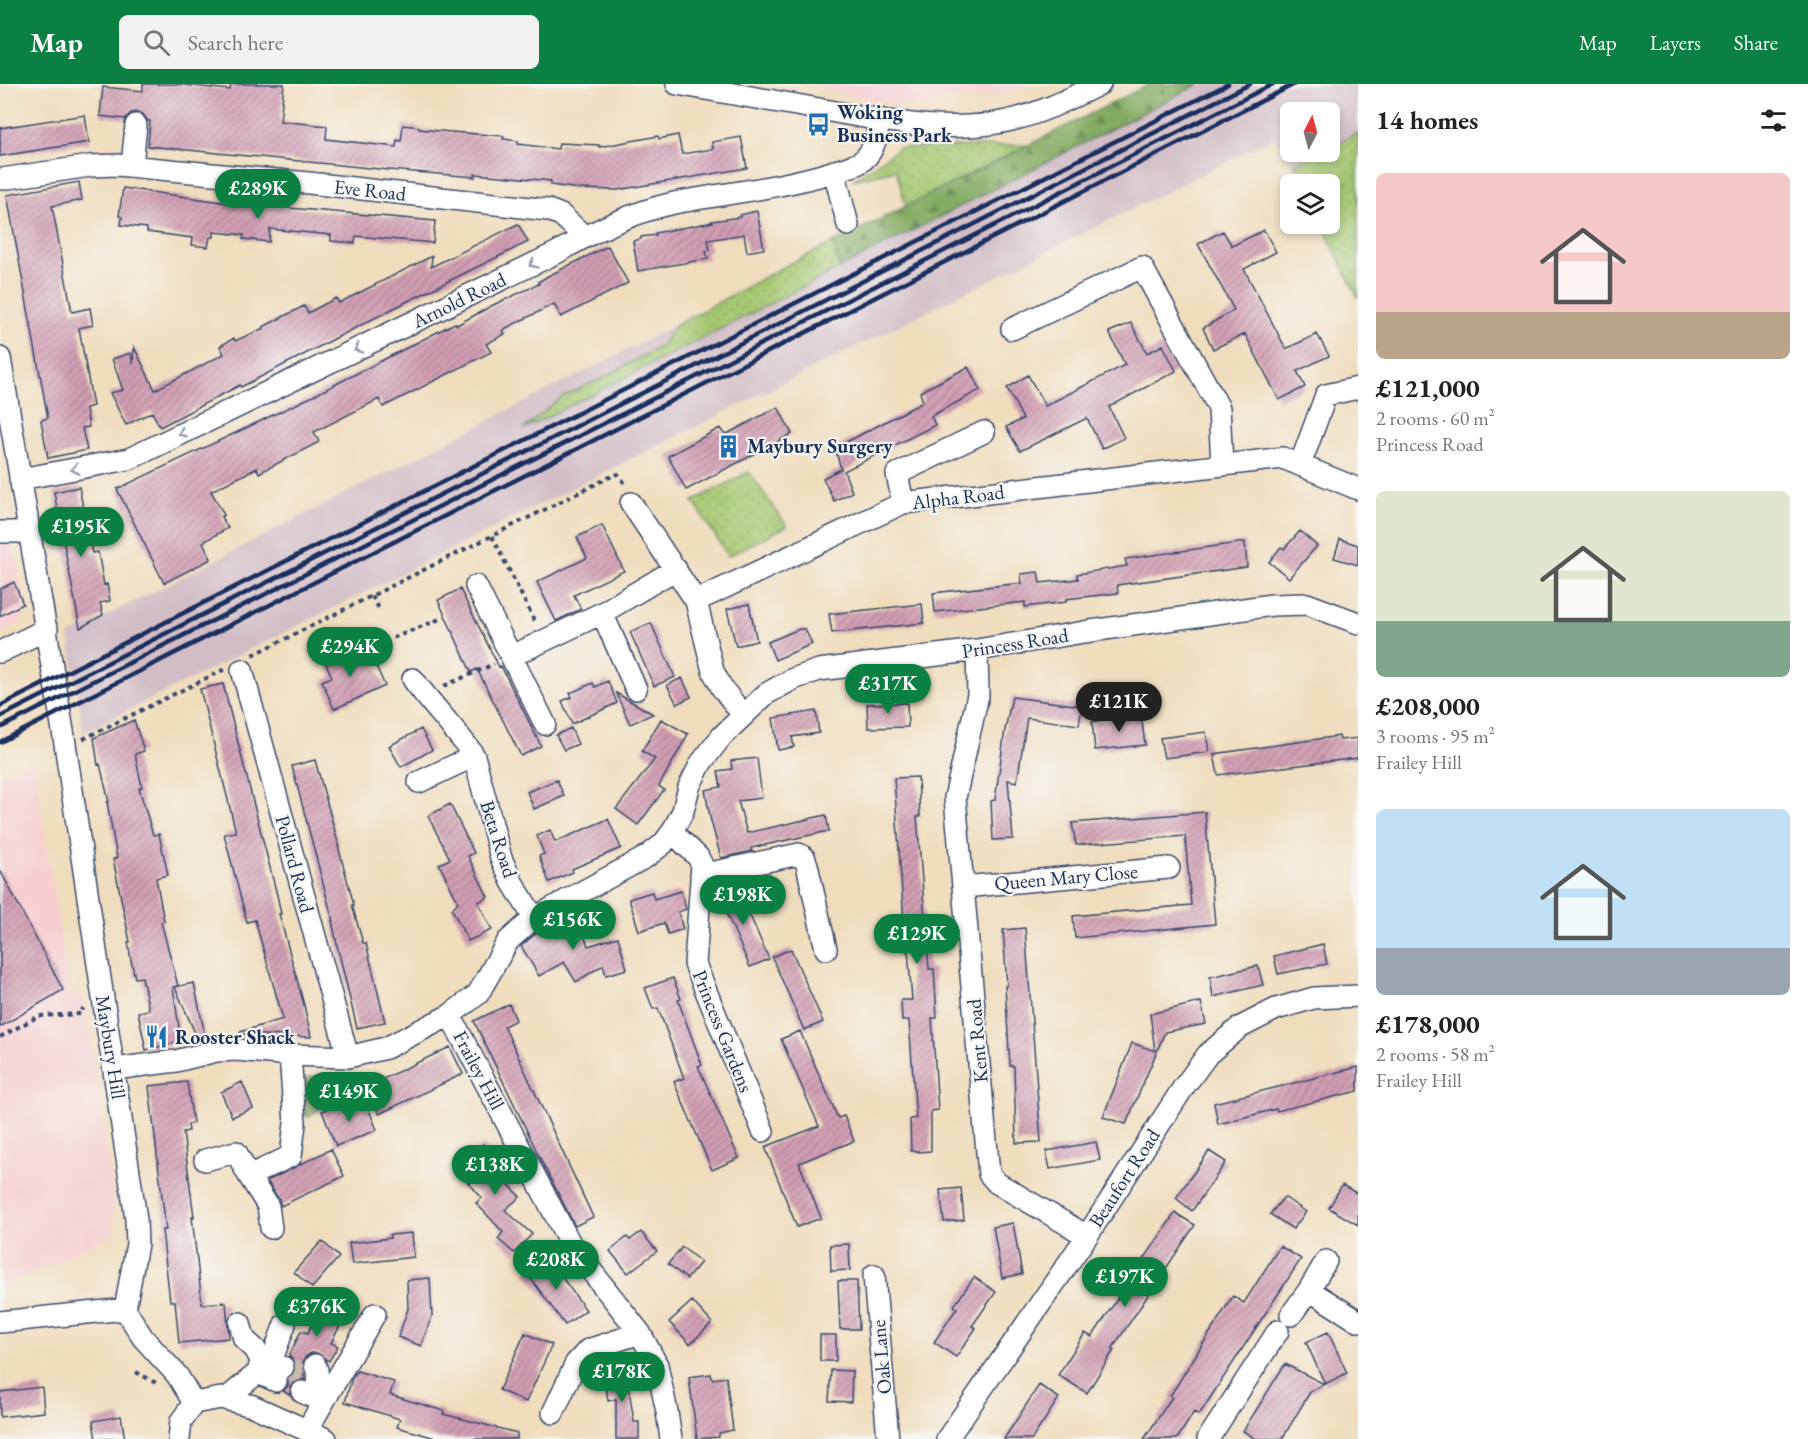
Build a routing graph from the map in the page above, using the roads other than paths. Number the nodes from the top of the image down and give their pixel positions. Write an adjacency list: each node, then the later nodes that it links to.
1 (677, 84): 3 (street)
2 (1100, 84): 3 (street)
3 (880, 119): 6 (street, Arnold Road)
4 (136, 125): 5 (street)
5 (132, 166): 7 (street, Eve Road); 9 (street, Eve Road)
6 (834, 171): 8 (street); 9 (street, Arnold Road)
7 (2, 179)
8 (848, 225)
9 (585, 237): 16 (street, Arnold Road, one-way to 16)
10 (1011, 329): 14 (street)
11 (0, 358): 16 (street, Maybury Hill)
12 (1358, 388): 15 (street)
13 (984, 432): 19 (street)
14 (1222, 465): 15 (street, Alpha Road); 19 (street, Alpha Road)
15 (1300, 465): 17 (street, Alpha Road)
16 (20, 479): 20 (street, Maybury Hill)
17 (1358, 489)
18 (631, 503): 21 (street)
19 (903, 503): 23 (street, Alpha Road)
20 (15, 532): 26 (street, Maybury Hill)
21 (676, 568): 23 (street); 24 (street)
22 (476, 586): 29 (street)
23 (696, 601): 33 (street)
24 (602, 613): 29 (street); 32 (street)
25 (1358, 623): 27 (street, Princess Road)
26 (46, 629): 28 (street); 47 (street, Maybury Hill)
27 (976, 650): 33 (street, Princess Road); 40 (street, Kent Road)
28 (0, 652)
29 (512, 656): 34 (street)
30 (241, 664): 46 (street, Pollard Road)
31 (418, 687): 35 (street, Beta Road)
32 (636, 689)
33 (743, 715): 37 (street, Princess Road)
34 (545, 724)
35 (474, 756): 36 (street); 41 (street, Beta Road)
36 (419, 782)
37 (672, 832): 39 (street, Princess Gardens); 41 (street, Princess Road)
38 (1169, 868): 40 (street, Queen Mary Close)
39 (701, 875): 42 (street); 48 (street, Princess Gardens)
40 (963, 886): 52 (street, Kent Road)
41 (534, 918): 44 (street, Princess Road)
42 (826, 949)
43 (1358, 996): 52 (street, Beaufort Road)
44 (450, 1015): 46 (street, Princess Road); 62 (street, Frailey Hill)
45 (290, 1055): 46 (street, Princess Road); 47 (street, Princess Road); 50 (street)
46 (348, 1058)
47 (114, 1069): 56 (street, Maybury Hill)
48 (763, 1131)
49 (205, 1160): 50 (street)
50 (249, 1176): 51 (street)
51 (271, 1228)
52 (1087, 1236): 73 (street, Beaufort Road)
53 (1326, 1261): 55 (street)
54 (874, 1275): 72 (street, Oak Lane)
55 (1309, 1290): 58 (street); 68 (street)
56 (125, 1309): 59 (street); 65 (street)
57 (375, 1314): 67 (street)
58 (1358, 1321)
59 (0, 1322)
60 (240, 1323): 63 (street)
61 (285, 1324): 63 (street)
62 (640, 1333): 66 (street); 71 (street, Frailey Hill)
63 (275, 1365): 64 (street)
64 (226, 1399): 65 (street); 67 (street)
65 (194, 1403): 69 (street)
66 (553, 1413)
67 (307, 1430): 70 (street)
68 (1211, 1435)
69 (179, 1439)
70 (326, 1439)
71 (671, 1439)
72 (888, 1439)
73 (947, 1439)

